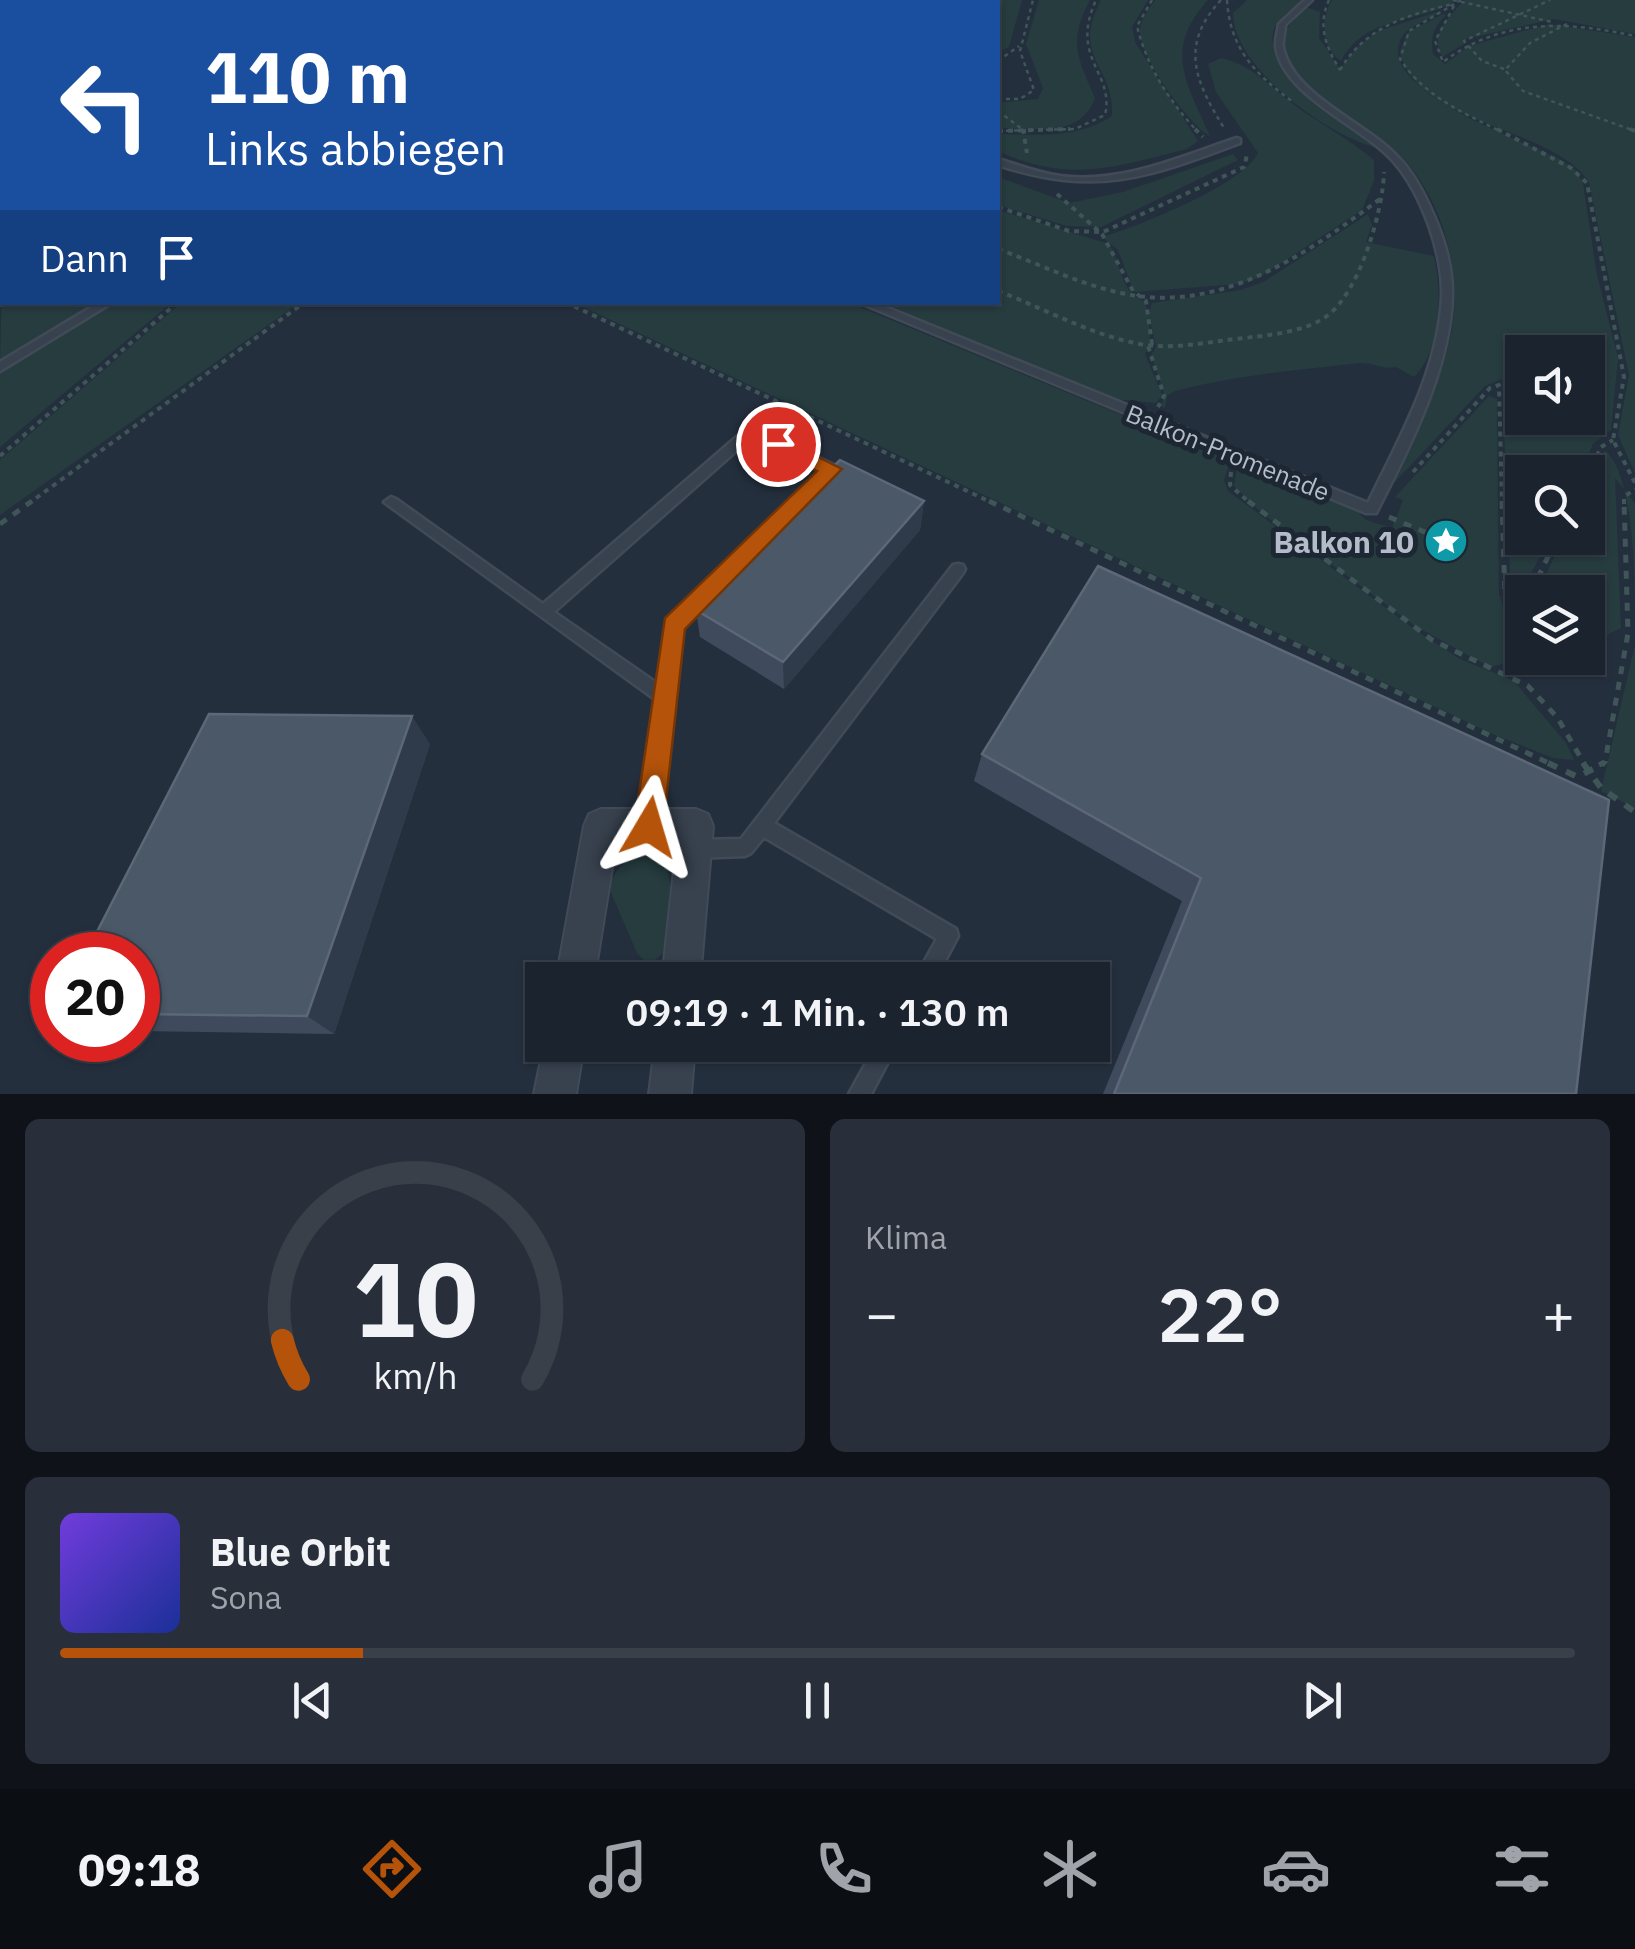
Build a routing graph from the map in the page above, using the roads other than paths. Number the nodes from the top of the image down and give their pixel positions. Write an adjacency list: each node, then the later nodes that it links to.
1 (1309, 0): 5 (lane, Balkon-Promenade)
2 (1236, 141): 3 (lane)
3 (1000, 163)
4 (103, 305): 6 (lane)
5 (870, 305)
6 (0, 368)
7 (807, 494): 11 (lane)
8 (390, 502): 11 (lane)
9 (770, 532): 12 (lane)
10 (958, 569): 13 (lane)
11 (544, 612): 12 (lane)
12 (665, 697): 14 (lane)
13 (760, 825): 15 (lane); 18 (lane)
14 (649, 827): 15 (street); 16 (street)
15 (694, 848): 17 (street)
16 (578, 962)
17 (683, 962)
18 (934, 962)
19 (561, 1062): 22 (street)
20 (673, 1062): 23 (street)
21 (877, 1062): 24 (lane)
22 (556, 1094)
23 (670, 1094)
24 (859, 1094)

